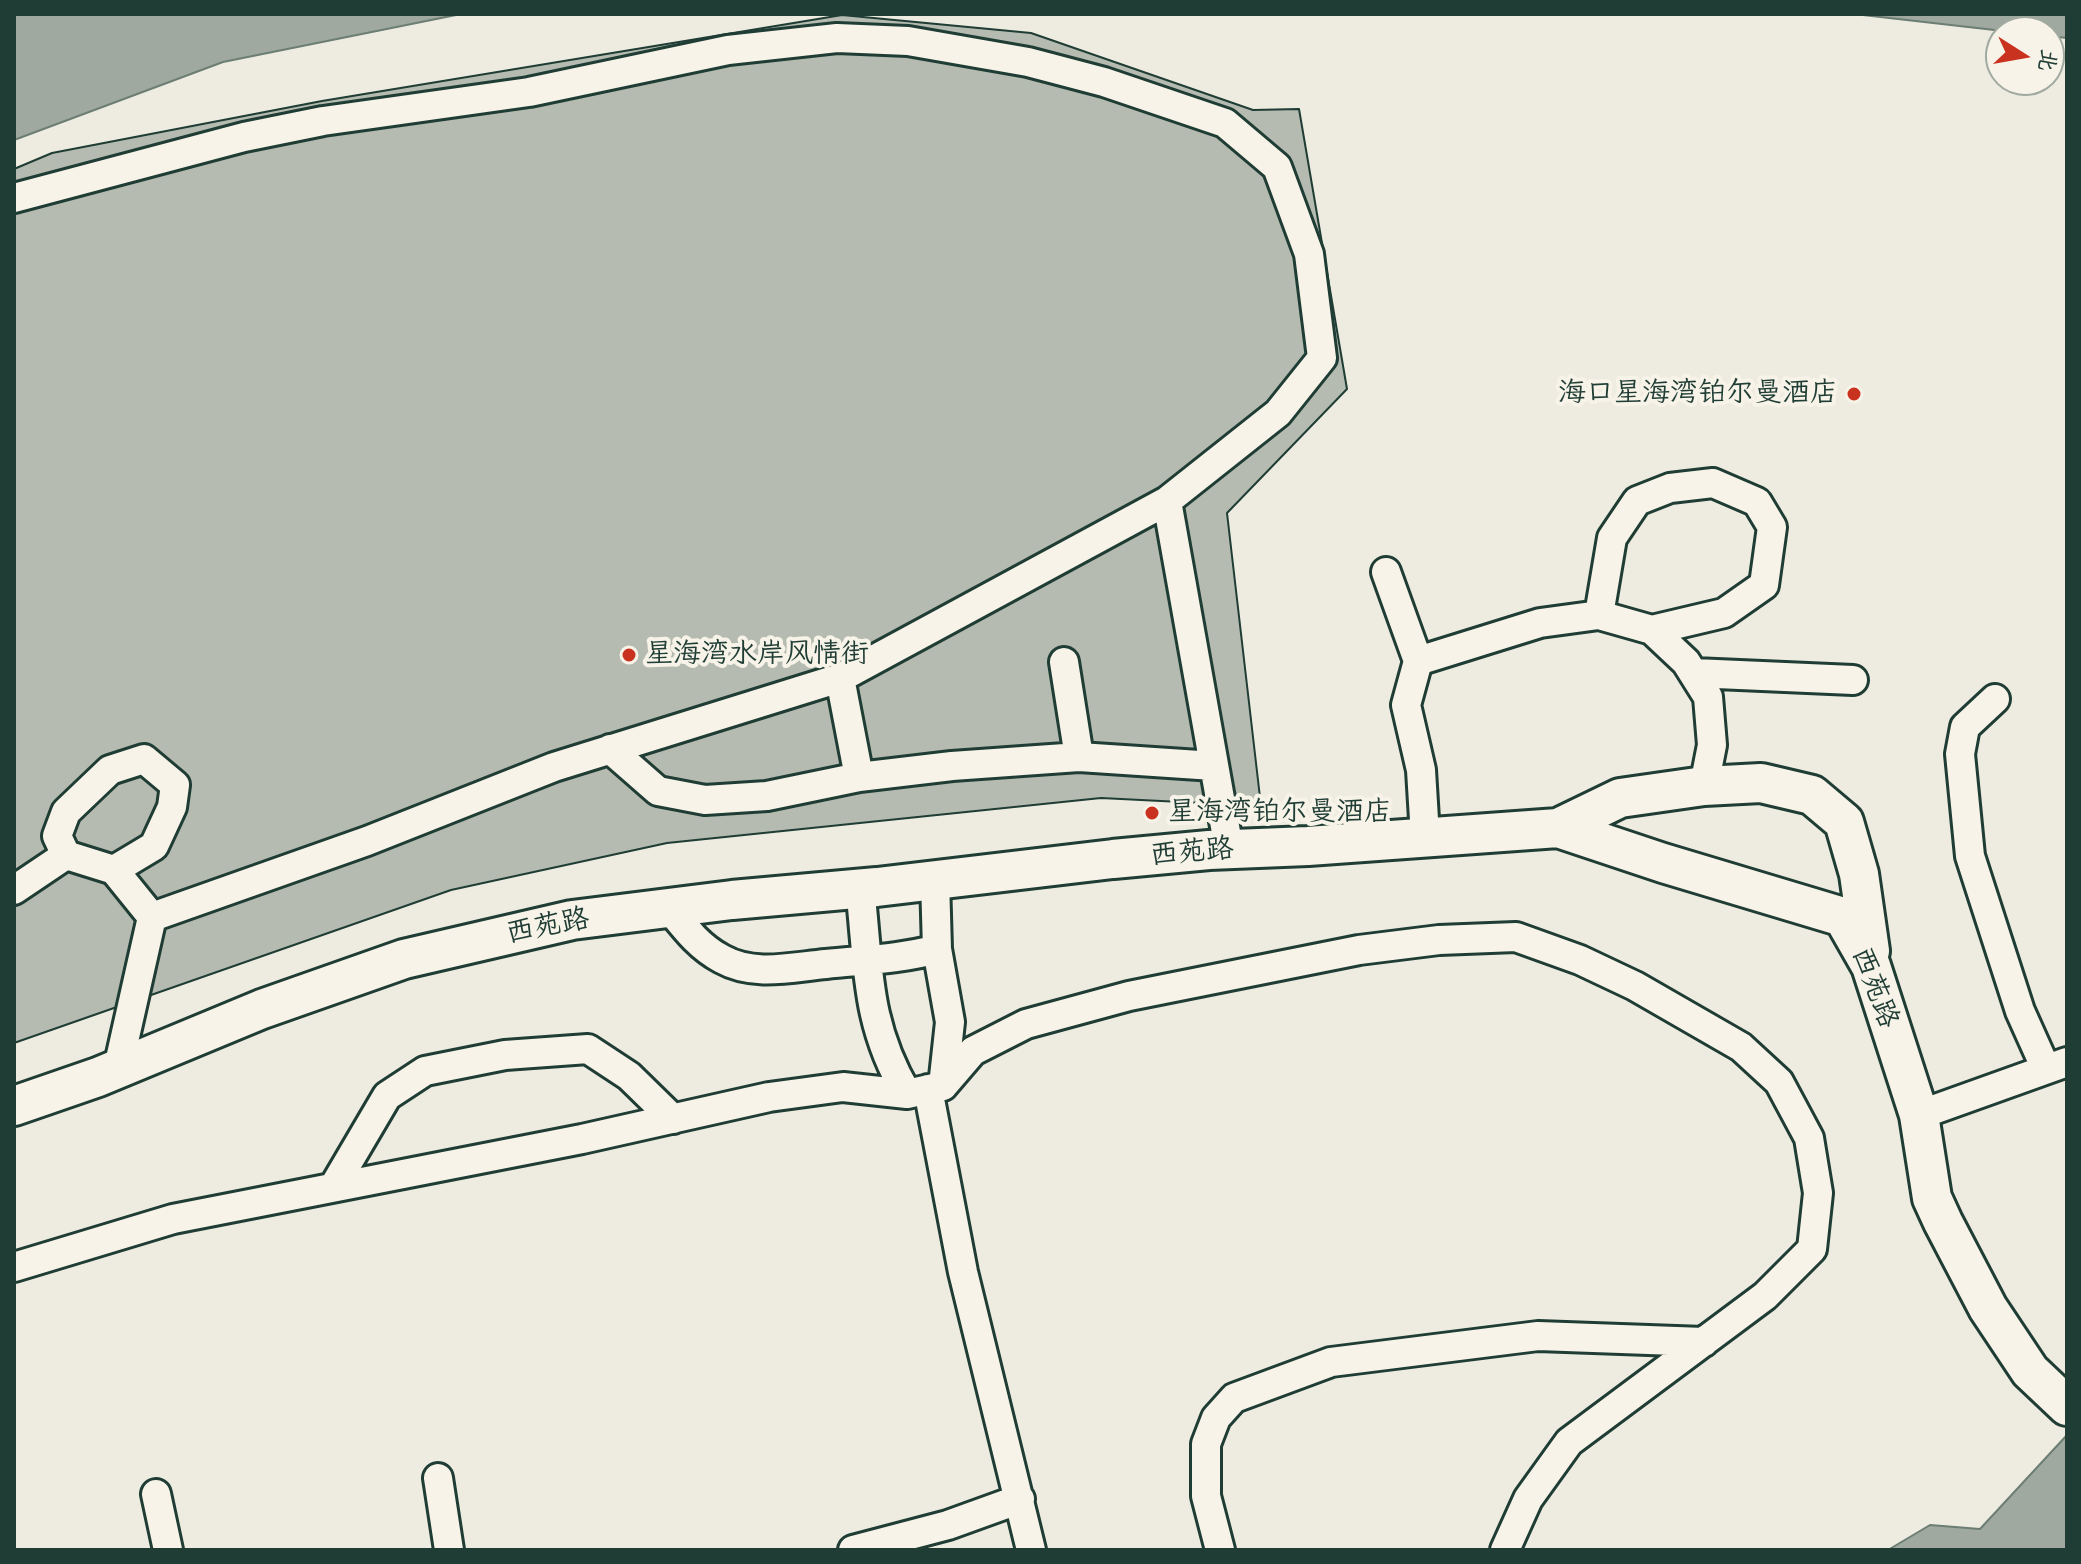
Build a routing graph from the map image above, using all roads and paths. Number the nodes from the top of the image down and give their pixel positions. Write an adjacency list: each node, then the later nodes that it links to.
1 (14, 198): 2 (street)
2 (1167, 501): 9 (street); 14 (street)
3 (1386, 572): 6 (street)
4 (1599, 615): 5 (street); 5 (street); 6 (street)
5 (1652, 630): 8 (street)
6 (1418, 661): 18 (street)
7 (1064, 662): 13 (street)
8 (1694, 673): 10 (street); 16 (street)
9 (840, 678): 12 (street); 15 (street)
10 (1853, 680)
11 (1995, 699): 30 (street)
12 (610, 749): 15 (street); 26 (street)
13 (1079, 757): 14 (street); 15 (street)
14 (1214, 766): 19 (street)
15 (859, 777)
16 (1704, 786): 17 (main road); 29 (main road)
17 (1558, 828): 18 (main road, 西苑路); 29 (main road, 西苑路)
18 (1425, 836): 19 (main road, 西苑路)
19 (1229, 849): 22 (main road, 西苑路)
20 (66, 855): 21 (street); 21 (street); 24 (street)
21 (114, 870): 26 (street)
22 (935, 880): 23 (main road, 西苑路); 27 (street)
23 (860, 888): 25 (main road, 西苑路); 28 (street)
24 (14, 890)
25 (669, 908): 28 (street); 31 (main road, 西苑路)
26 (152, 917): 31 (street)
27 (937, 949): 28 (street); 32 (street)
28 (866, 961): 32 (street)
29 (1871, 966): 34 (main road, 西苑路)
30 (2057, 1066): 34 (street)
31 (118, 1068): 33 (main road, 西苑路)
32 (926, 1090): 35 (street); 38 (street); 42 (street)
33 (14, 1106)
34 (1919, 1115): 39 (main road, 西苑路)
35 (673, 1119): 36 (street); 36 (street)
36 (334, 1186): 37 (street)
37 (14, 1267)
38 (1704, 1342): 47 (street); 48 (street)
39 (2067, 1406)
40 (438, 1478): 44 (street)
41 (156, 1494): 43 (street)
42 (1020, 1499): 45 (street); 46 (street)
43 (168, 1550)
44 (449, 1550)
45 (853, 1550)
46 (1031, 1550)
47 (1220, 1550)
48 (1505, 1550)

